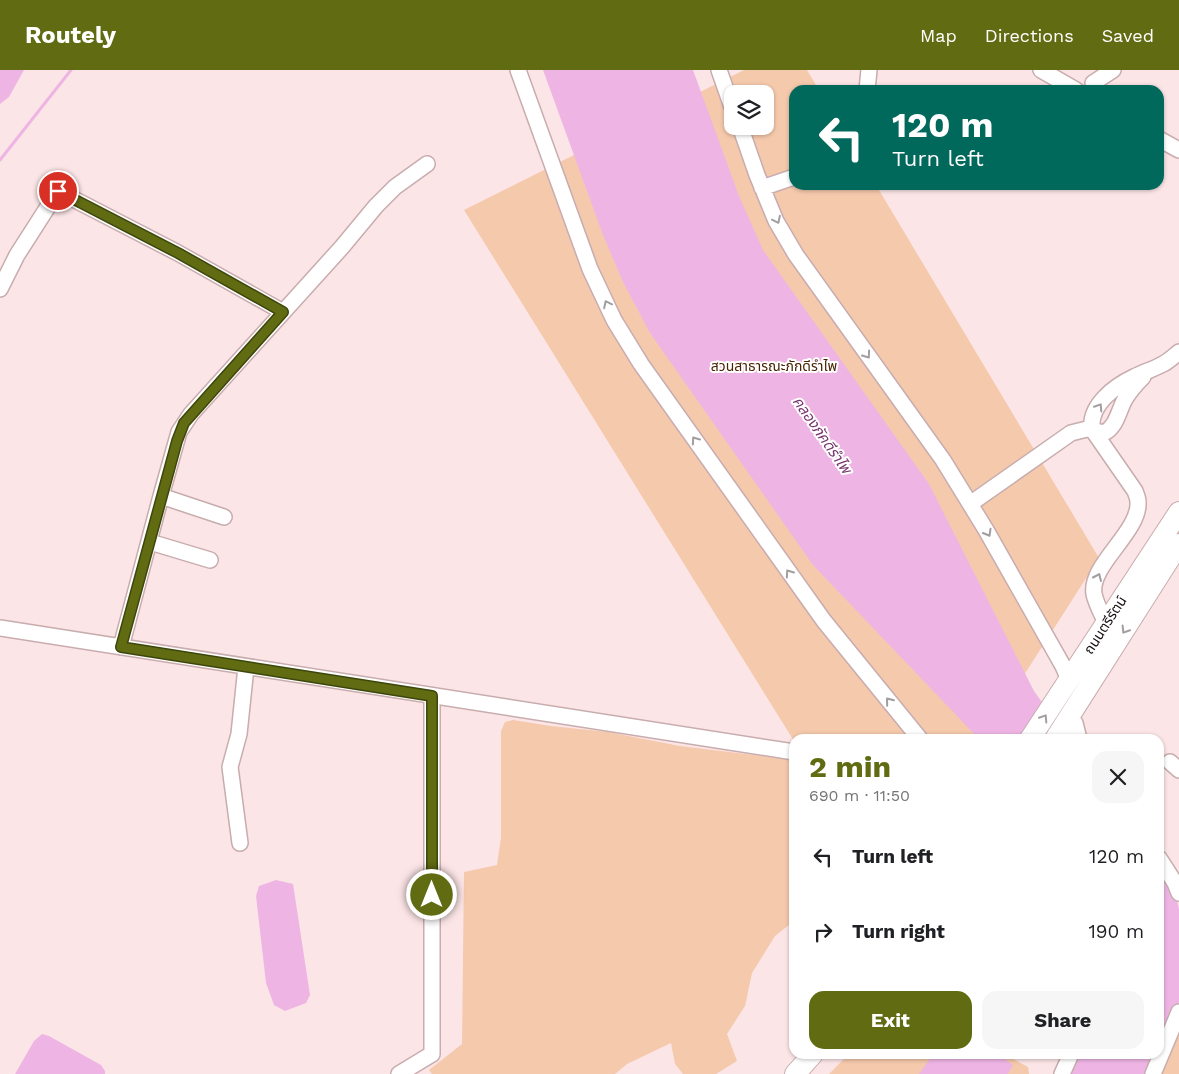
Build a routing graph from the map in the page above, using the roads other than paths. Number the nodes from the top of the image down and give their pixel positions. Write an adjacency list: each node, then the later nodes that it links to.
1 (518, 70): 35 (street, one-way to 1)
2 (719, 70): 7 (street)
3 (870, 70): 8 (street)
4 (1042, 70): 9 (street)
5 (1113, 70): 6 (street)
6 (1093, 83)
7 (724, 85)
8 (868, 85)
9 (1068, 85)
10 (743, 135): 15 (street)
11 (1164, 142): 12 (street)
12 (1179, 150)
13 (427, 164): 17 (street)
14 (789, 179): 15 (street)
15 (762, 188): 22 (street, one-way to 22)
16 (0, 289): 17 (street)
17 (283, 312): 21 (street)
18 (1179, 352): 19 (street)
19 (1147, 372): 20 (street, one-way to 19); 20 (street)
20 (1092, 429): 22 (street); 28 (street, one-way to 20)
21 (161, 496): 24 (street); 25 (street)
22 (970, 504): 32 (street, one-way to 32)
23 (1179, 512): 28 (main road, ถนนตรีรัตน์)
24 (224, 517)
25 (150, 542): 27 (street); 30 (street)
26 (1179, 544): 34 (main road, ถนนตรีรัตน์, one-way to 34)
27 (210, 560)
28 (1106, 623): 32 (main road, ถนนตรีรัตน์)
29 (0, 628): 30 (street)
30 (121, 647): 31 (street)
31 (246, 667): 33 (street); 40 (street)
32 (1069, 680): 36 (main road, ถนนตรีรัตน์, one-way to 32)
33 (432, 696): 39 (street); 48 (street)
34 (1069, 718): 37 (main road, ถนนตรีรัตน์); 38 (street)
35 (916, 734)
36 (1033, 734)
37 (1058, 734)
38 (1078, 734)
39 (789, 751)
40 (240, 843)
41 (1164, 866): 42 (street)
42 (1179, 894)
43 (1179, 1012): 44 (street)
44 (1164, 1048)
45 (808, 1059): 49 (main road)
46 (1070, 1059): 50 (street)
47 (1159, 1059): 51 (street)
48 (399, 1074)
49 (795, 1074)
50 (1062, 1074)
51 (1153, 1074)

